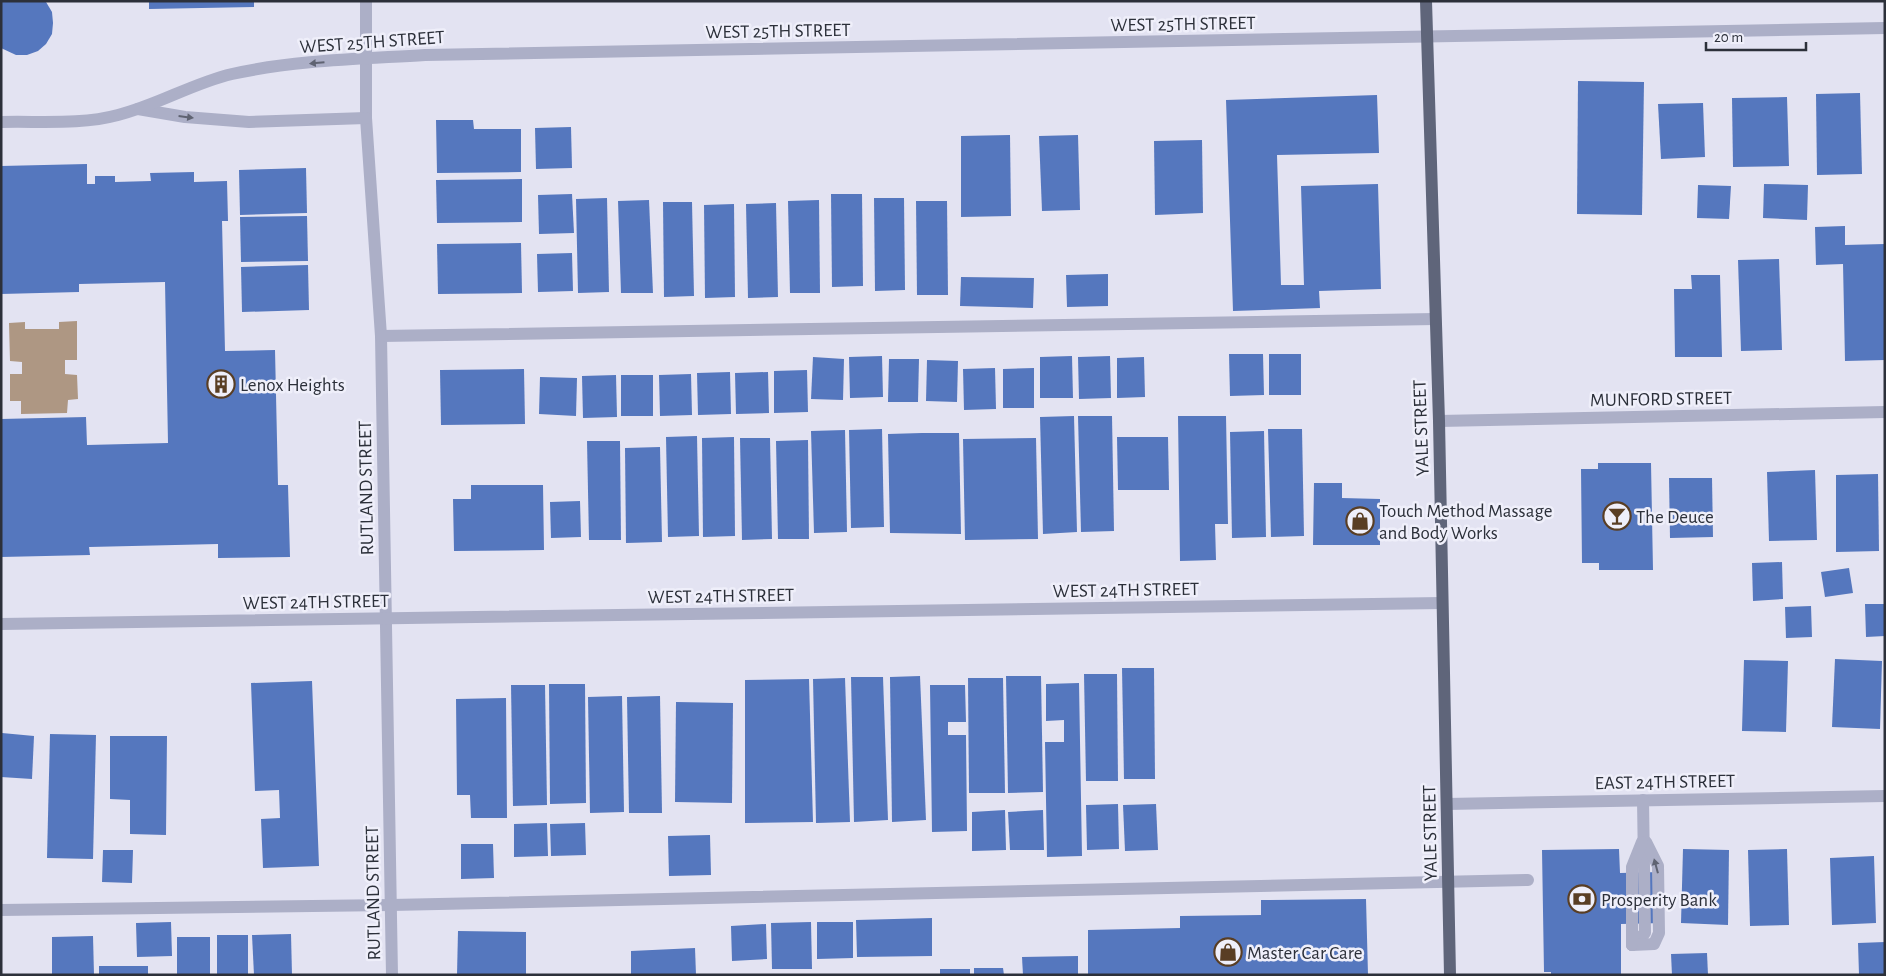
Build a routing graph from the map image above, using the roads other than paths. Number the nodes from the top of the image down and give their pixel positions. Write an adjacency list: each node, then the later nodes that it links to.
1 (366, 1): 5 (street, RUTLAND STREET)
2 (1426, 1): 4 (main road, YALE STREET)
3 (1885, 28): 4 (street, WEST 25TH STREET)
4 (1427, 37): 5 (street, WEST 25TH STREET); 9 (main road, YALE STREET)
5 (366, 58): 6 (street, WEST 25TH STREET, one-way to 6); 7 (street, RUTLAND STREET)
6 (138, 109): 7 (street, WEST 25TH STREET, one-way to 7); 8 (street, WEST 25TH STREET)
7 (366, 118): 10 (street, RUTLAND STREET)
8 (1, 122)
9 (1435, 319): 10 (street); 12 (main road, YALE STREET)
10 (381, 336): 14 (street, RUTLAND STREET)
11 (1885, 412): 12 (street, MUNFORD STREET)
12 (1439, 421): 13 (main road, YALE STREET)
13 (1442, 603): 14 (street, WEST 24TH STREET); 18 (main road, YALE STREET)
14 (386, 618): 15 (street, WEST 24TH STREET); 21 (street, RUTLAND STREET)
15 (1, 624)
16 (1885, 796): 17 (street, EAST 24TH STREET)
17 (1643, 800): 18 (street, EAST 24TH STREET); 23 (street, one-way to 17)
18 (1447, 804): 20 (main road, YALE STREET)
19 (1528, 880): 20 (street)
20 (1449, 881): 21 (street); 25 (main road, YALE STREET)
21 (391, 905): 22 (street); 24 (street, RUTLAND STREET)
22 (1, 910)
23 (1632, 945)
24 (392, 975)
25 (1450, 975)

